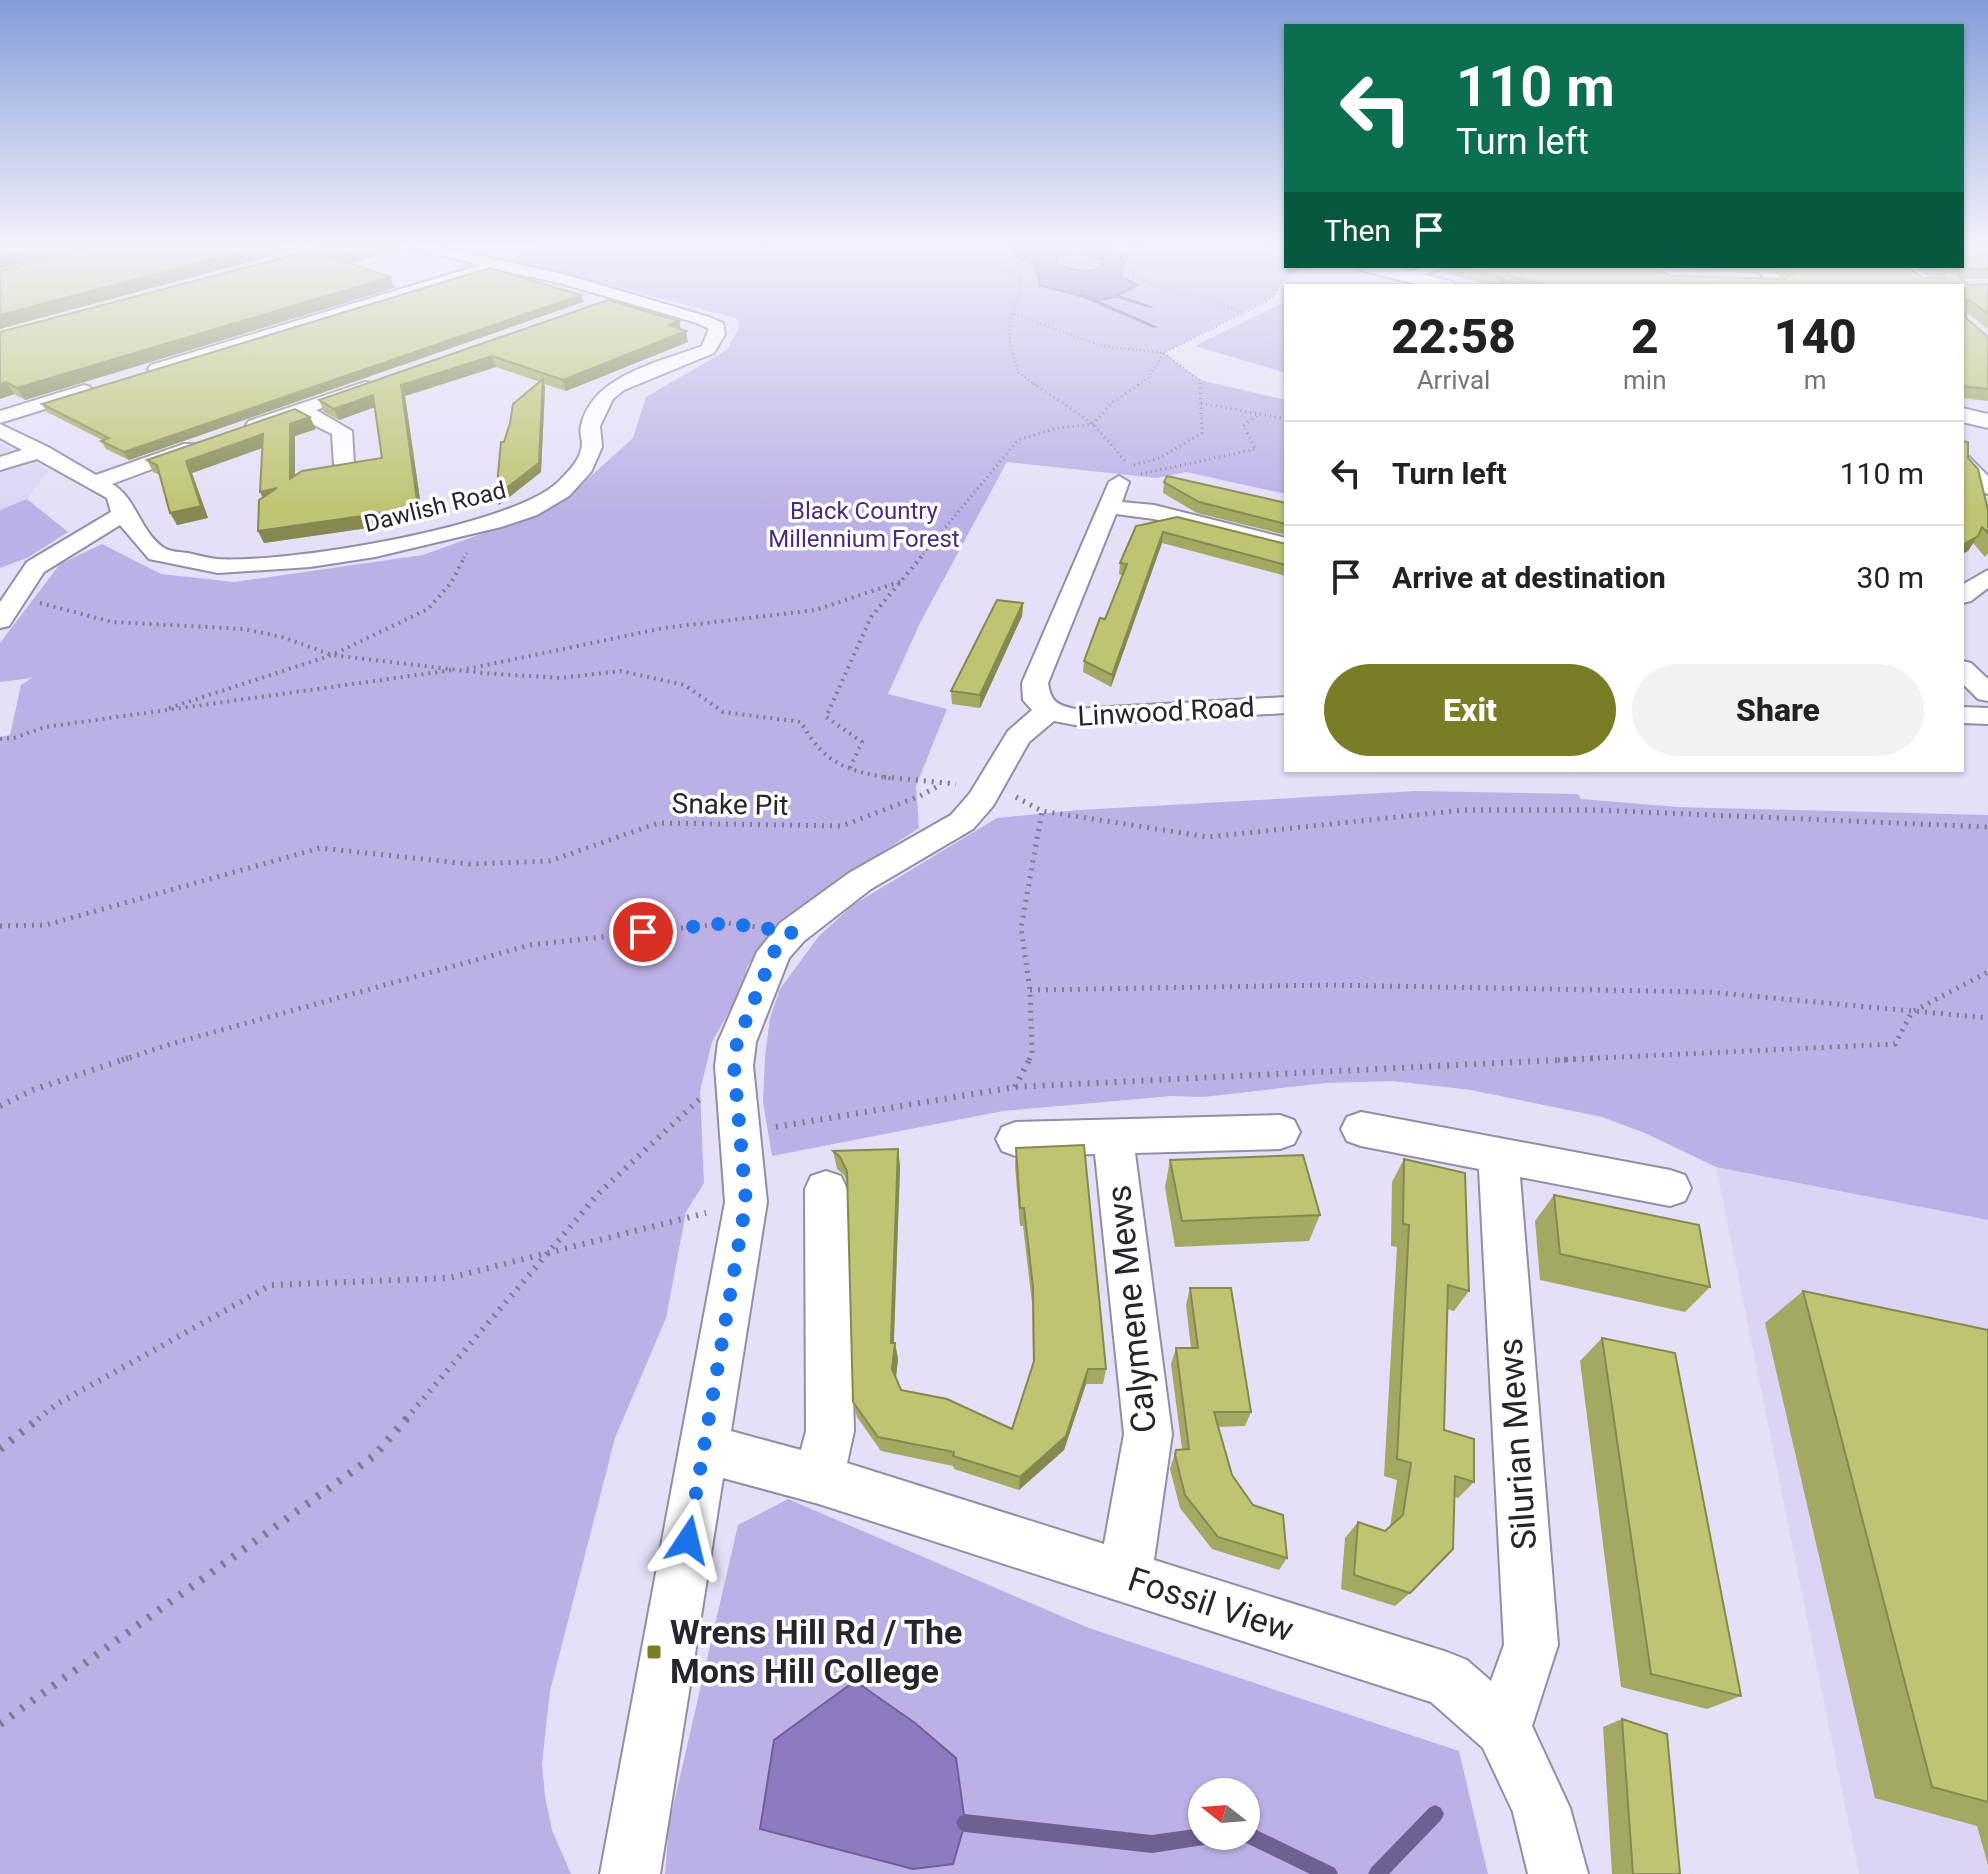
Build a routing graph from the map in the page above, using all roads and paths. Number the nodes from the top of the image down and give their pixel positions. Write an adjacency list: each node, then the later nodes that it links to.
1 (268, 334): 7 (street)
2 (717, 334): 29 (street, Dawlish Road)
3 (1009, 334): 17 (path)
4 (1070, 334): 6 (path)
5 (1201, 334): 6 (path)
6 (1164, 353): 10 (path); 17 (path)
7 (136, 375)
8 (389, 379): 11 (street)
9 (106, 385): 14 (street)
10 (1201, 403): 12 (path); 17 (path)
11 (300, 410): 19 (street); 24 (street)
12 (1257, 415): 15 (path); 27 (path)
13 (1964, 415): 16 (main road)
14 (0, 417)
15 (1284, 419)
16 (1988, 421)
17 (1093, 424): 32 (path)
18 (0, 430): 21 (street, Dawlish Road)
19 (242, 430)
20 (213, 441): 25 (street)
21 (41, 451): 23 (street); 25 (street, Dawlish Road)
22 (1964, 463): 26 (street)
23 (0, 464)
24 (344, 464)
25 (97, 482): 28 (street, Dawlish Road)
26 (1988, 488)
27 (1114, 494): 30 (street); 41 (street)
28 (123, 514): 29 (street, Dawlish Road); 33 (street)
29 (476, 527): 36 (path)
30 (1284, 544)
31 (1988, 577): 34 (street)
32 (902, 581): 37 (path); 46 (path)
33 (14, 589): 35 (street); 36 (path)
34 (1964, 595)
35 (0, 621)
36 (332, 655): 37 (path); 42 (path)
37 (457, 670): 42 (path); 46 (path)
38 (1964, 671): 39 (street)
39 (1988, 693)
40 (1284, 705): 41 (street, Linwood Road)
41 (1048, 711): 51 (street)
42 (153, 713): 45 (path)
43 (1964, 715): 44 (street)
44 (1988, 716)
45 (0, 739)
46 (850, 768): 50 (path, Snake Pit)
47 (1009, 790): 48 (path)
48 (1042, 811): 49 (path); 53 (path)
49 (1988, 827)
50 (0, 926)
51 (792, 932): 56 (street); 58 (path)
52 (1988, 972): 54 (path)
53 (1030, 990): 54 (path); 57 (path)
54 (1912, 1012): 55 (path); 57 (path)
55 (1988, 1018)
56 (734, 1066): 67 (street); 68 (path)
57 (1015, 1087): 59 (path)
58 (0, 1106)
59 (774, 1127)
60 (1361, 1129): 64 (street)
61 (1280, 1132): 62 (street)
62 (1113, 1136): 63 (street); 72 (street, Calymene Mews)
63 (1016, 1139)
64 (1498, 1155): 65 (street); 74 (street, Silurian Mews)
65 (1670, 1188)
66 (826, 1189): 71 (street)
67 (746, 1202): 68 (path); 69 (street)
68 (546, 1255): 70 (path); 73 (path)
69 (704, 1448): 71 (street, Fossil View); 75 (street)
70 (0, 1449)
71 (819, 1479): 72 (street, Fossil View)
72 (1125, 1576): 74 (street, Fossil View)
73 (0, 1724)
74 (1503, 1728): 76 (street, Fossil View)
75 (630, 1874)
76 (1558, 1874)

